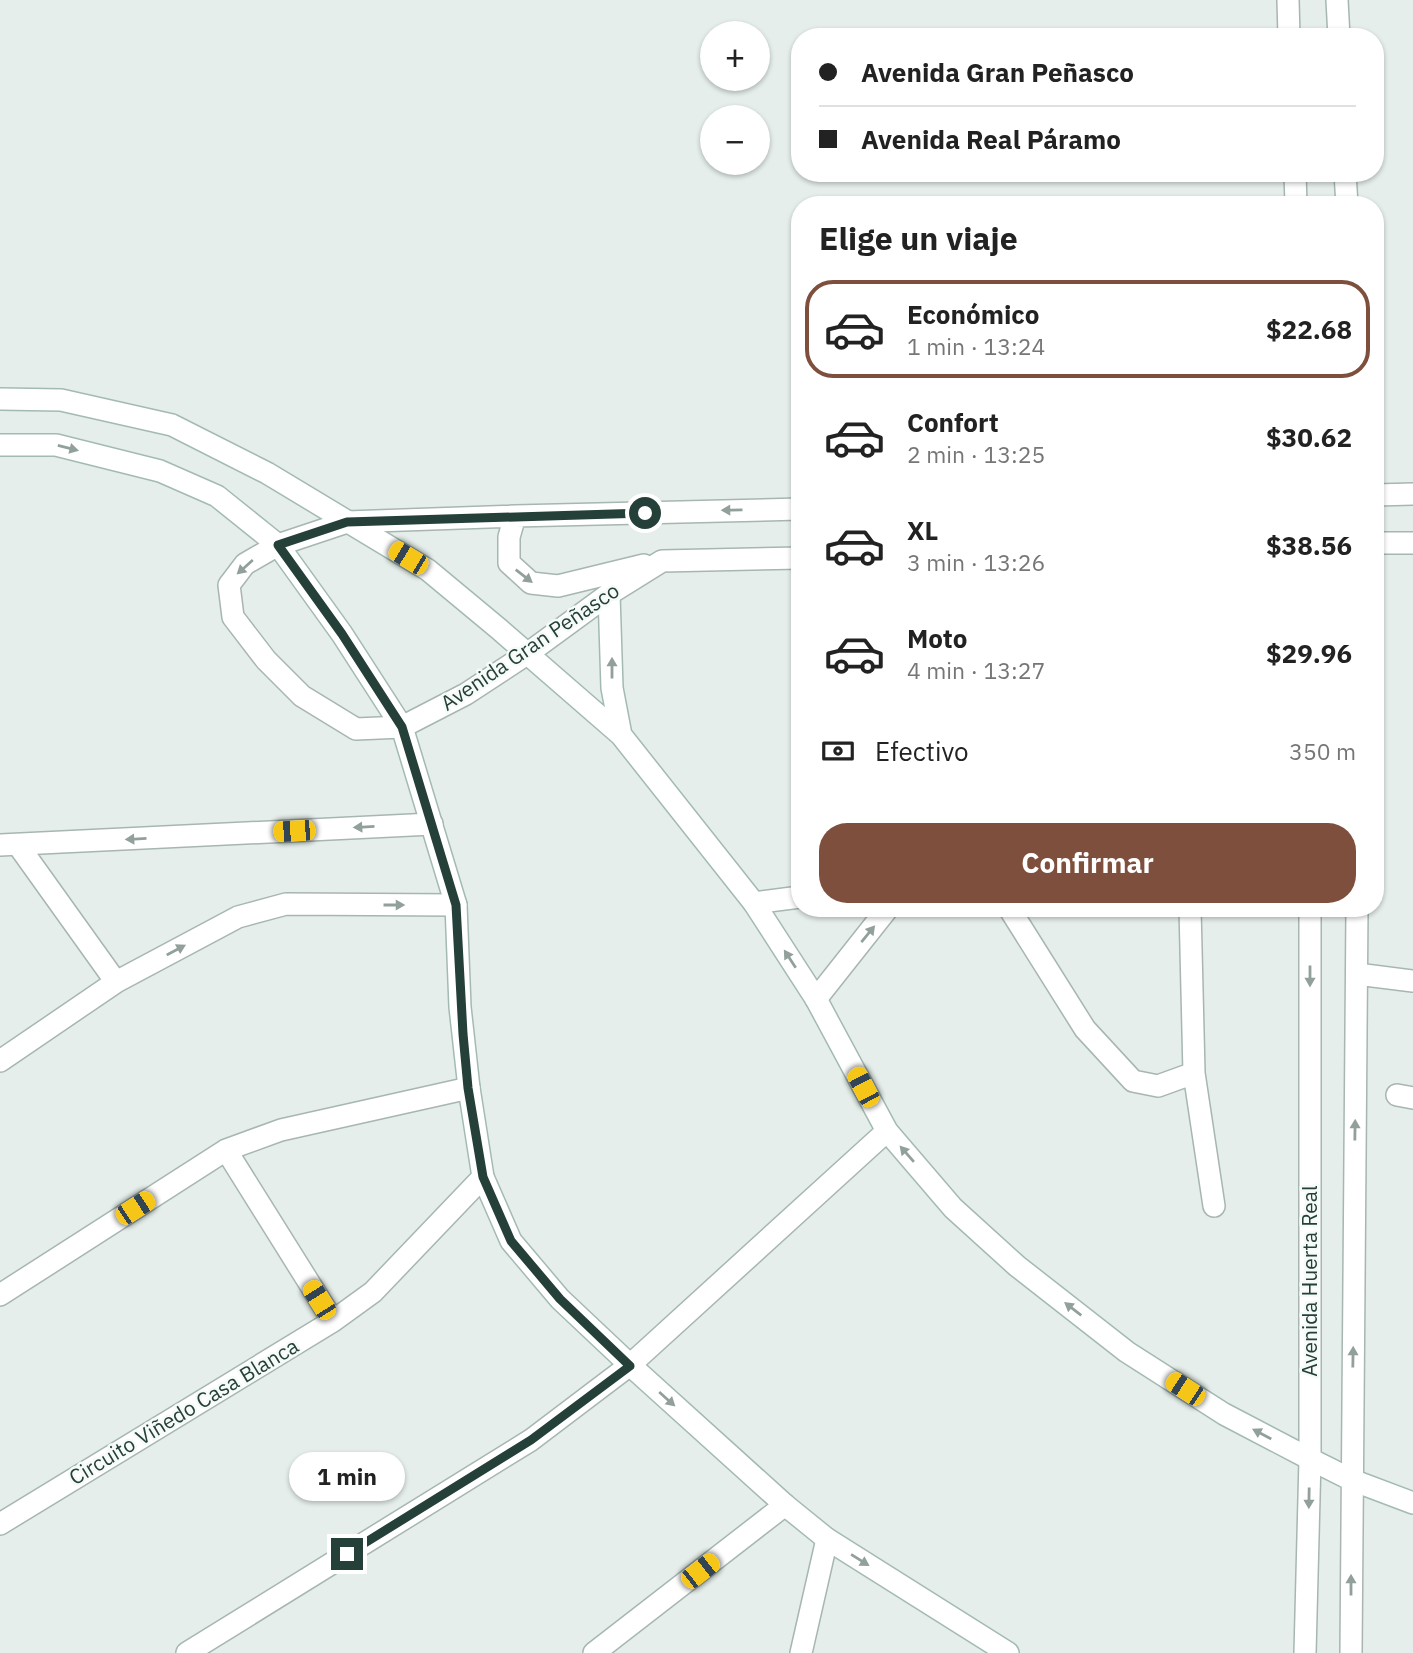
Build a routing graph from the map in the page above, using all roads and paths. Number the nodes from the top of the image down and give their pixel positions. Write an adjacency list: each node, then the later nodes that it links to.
1 (1288, 0): 3 (street)
2 (1337, 0): 4 (street)
3 (1289, 28)
4 (1339, 28)
5 (0, 399): 11 (street)
6 (0, 445): 14 (street, one-way to 14)
7 (1413, 494): 8 (street)
8 (1384, 495)
9 (791, 509): 10 (street, Avenida Gran Peñasco, one-way to 10)
10 (515, 516): 11 (street, Avenida Gran Peñasco); 16 (street, Avenida Gran Peñasco, one-way to 16)
11 (347, 522): 14 (street, Avenida Gran Peñasco); 18 (street)
12 (1384, 543): 13 (street)
13 (1413, 543)
14 (278, 545): 19 (street); 19 (street, Avenida Gran Peñasco, one-way to 19)
15 (791, 558): 16 (street, Avenida Gran Peñasco)
16 (662, 561): 17 (street, Avenida Gran Peñasco)
17 (609, 594): 18 (street, Avenida Gran Peñasco); 20 (street, one-way to 17)
18 (527, 654): 19 (street, Avenida Gran Peñasco); 20 (street)
19 (402, 727): 21 (street)
20 (621, 735): 24 (street)
21 (432, 824): 22 (street, one-way to 22); 25 (street)
22 (9, 845): 33 (street)
23 (791, 898): 24 (street)
24 (754, 904): 34 (street, one-way to 24)
25 (456, 905): 33 (street, one-way to 25); 37 (street)
26 (881, 917): 34 (street, one-way to 26)
27 (1015, 917): 36 (street)
28 (1190, 917): 36 (street)
29 (1310, 917): 45 (street, Avenida Huerta Real, one-way to 45)
30 (1357, 917): 31 (street, Avenida Huerta Real)
31 (1357, 974): 32 (street); 46 (street, Avenida Huerta Real, one-way to 31)
32 (1413, 981)
33 (116, 982): 35 (street)
34 (816, 999): 38 (street)
35 (0, 1061)
36 (1194, 1073): 41 (street)
37 (468, 1088): 39 (street); 40 (street)
38 (887, 1131): 44 (street); 45 (street, one-way to 38)
39 (226, 1150): 42 (street); 43 (street)
40 (483, 1177): 43 (street, Circuito Viñedo Casa Blanca); 44 (street)
41 (1214, 1206)
42 (0, 1294)
43 (333, 1321): 49 (street, Circuito Viñedo Casa Blanca)
44 (630, 1366): 48 (street, one-way to 48); 51 (street)
45 (1310, 1459): 46 (street); 55 (street, Avenida Huerta Real, one-way to 55)
46 (1352, 1480): 47 (street); 56 (street, Avenida Huerta Real, one-way to 46)
47 (1413, 1503)
48 (785, 1505): 50 (street); 52 (street)
49 (0, 1524)
50 (827, 1539): 53 (street); 54 (street, one-way to 54)
51 (187, 1653)
52 (594, 1653)
53 (801, 1653)
54 (1007, 1653)
55 (1305, 1653)
56 (1350, 1653)

